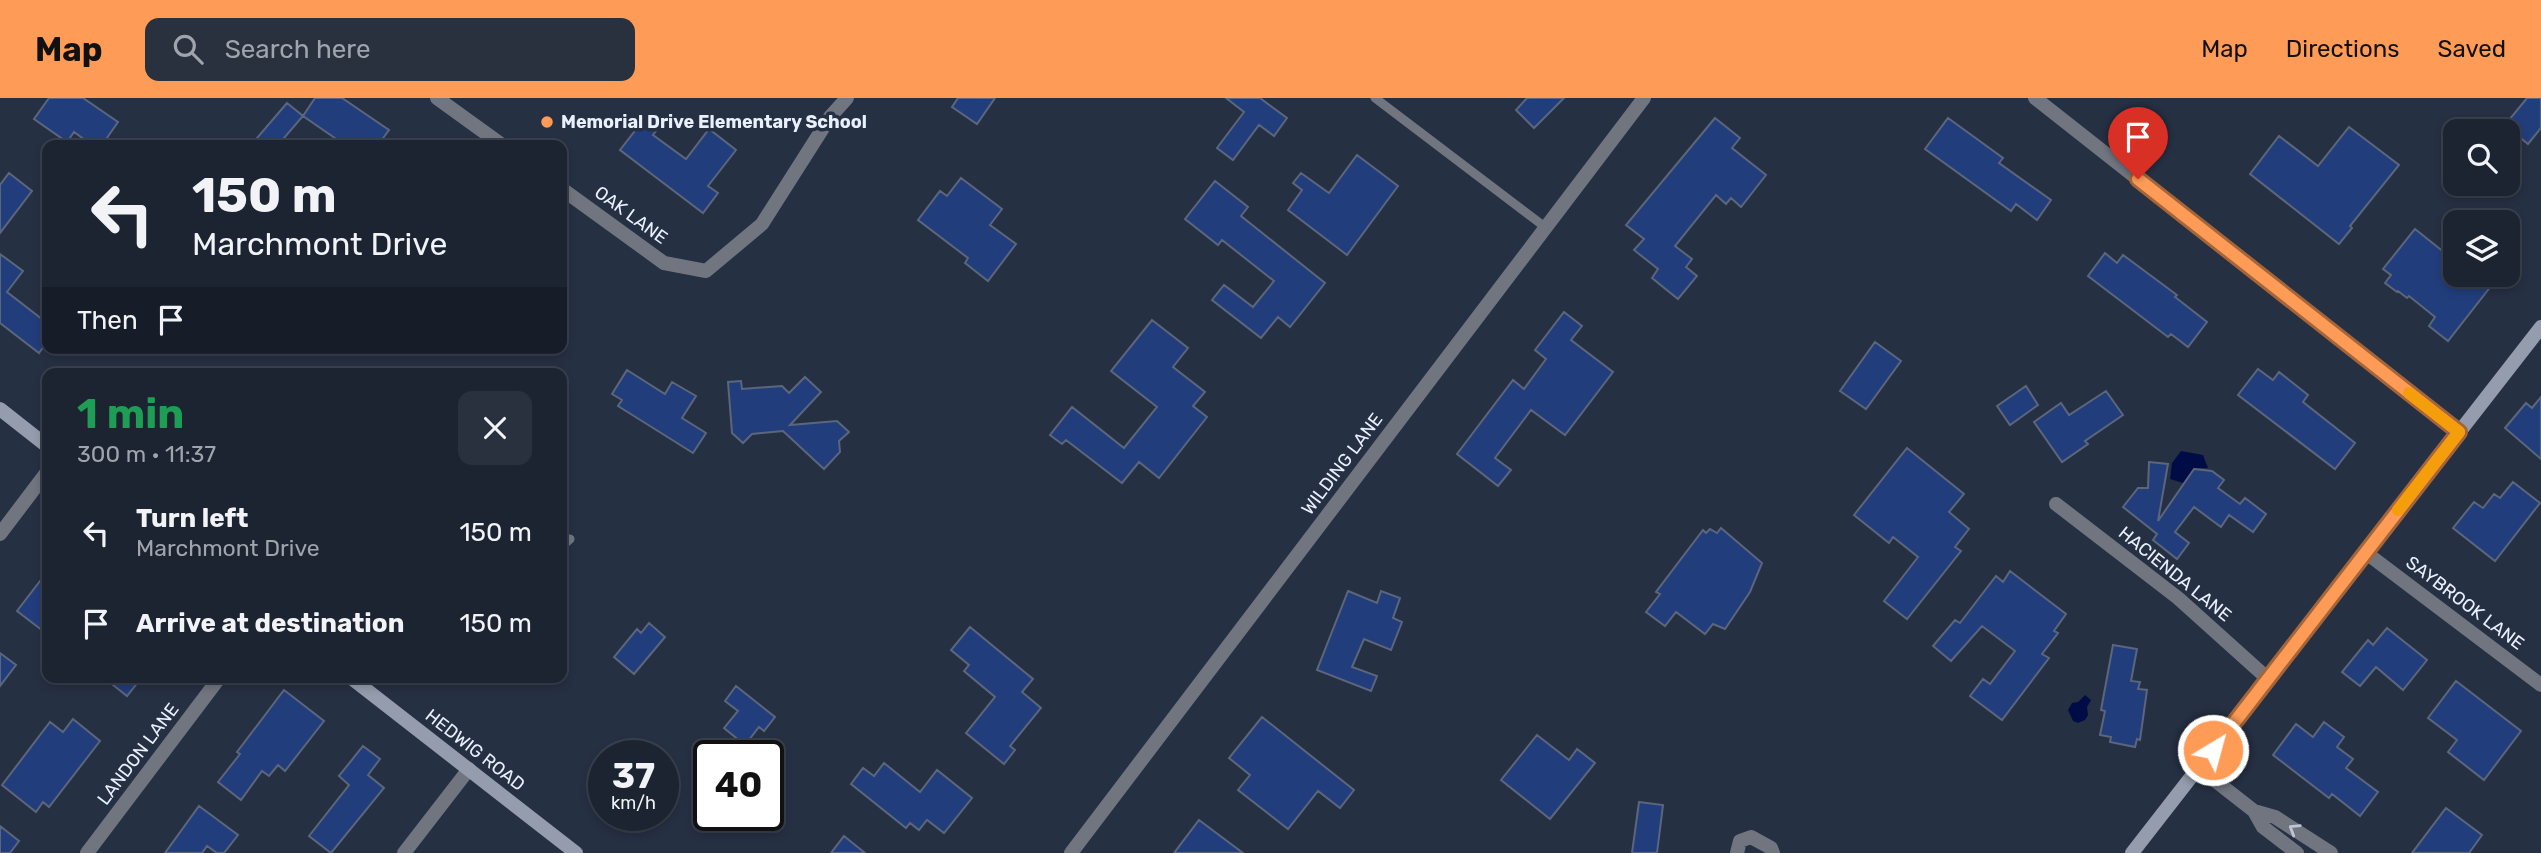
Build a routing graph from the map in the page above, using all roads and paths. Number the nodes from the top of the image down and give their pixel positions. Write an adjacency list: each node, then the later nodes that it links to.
1 (437, 98): 6 (street)
2 (847, 98): 7 (street, OAK LANE)
3 (1375, 98): 8 (lane)
4 (1644, 98): 8 (street, WILDING LANE)
5 (2035, 98): 11 (street)
6 (495, 140)
7 (567, 193)
8 (1545, 228): 29 (street, WILDING LANE)
9 (2541, 327): 11 (street)
10 (0, 409): 12 (street)
11 (2459, 432): 18 (street)
12 (42, 442)
13 (42, 479): 15 (street)
14 (2056, 503): 19 (street, HACIENDA LANE)
15 (0, 534)
16 (570, 539): 17 (lane)
17 (567, 542)
18 (2365, 552): 19 (street); 22 (street, SAYBROOK LANE)
19 (2267, 678): 23 (street)
20 (214, 683): 26 (street, LANDON LANE)
21 (358, 683): 24 (street, HEDWIG ROAD)
22 (2541, 685)
23 (2199, 768): 25 (street); 32 (street)
24 (468, 769): 27 (street); 28 (street, HEDWIG ROAD)
25 (2255, 811): 33 (street); 34 (street, one-way to 25)
26 (87, 853)
27 (404, 853)
28 (576, 853)
29 (1071, 853)
30 (1737, 853): 31 (street)
31 (1773, 853)
32 (2132, 853)
33 (2297, 853)
34 (2331, 853)

